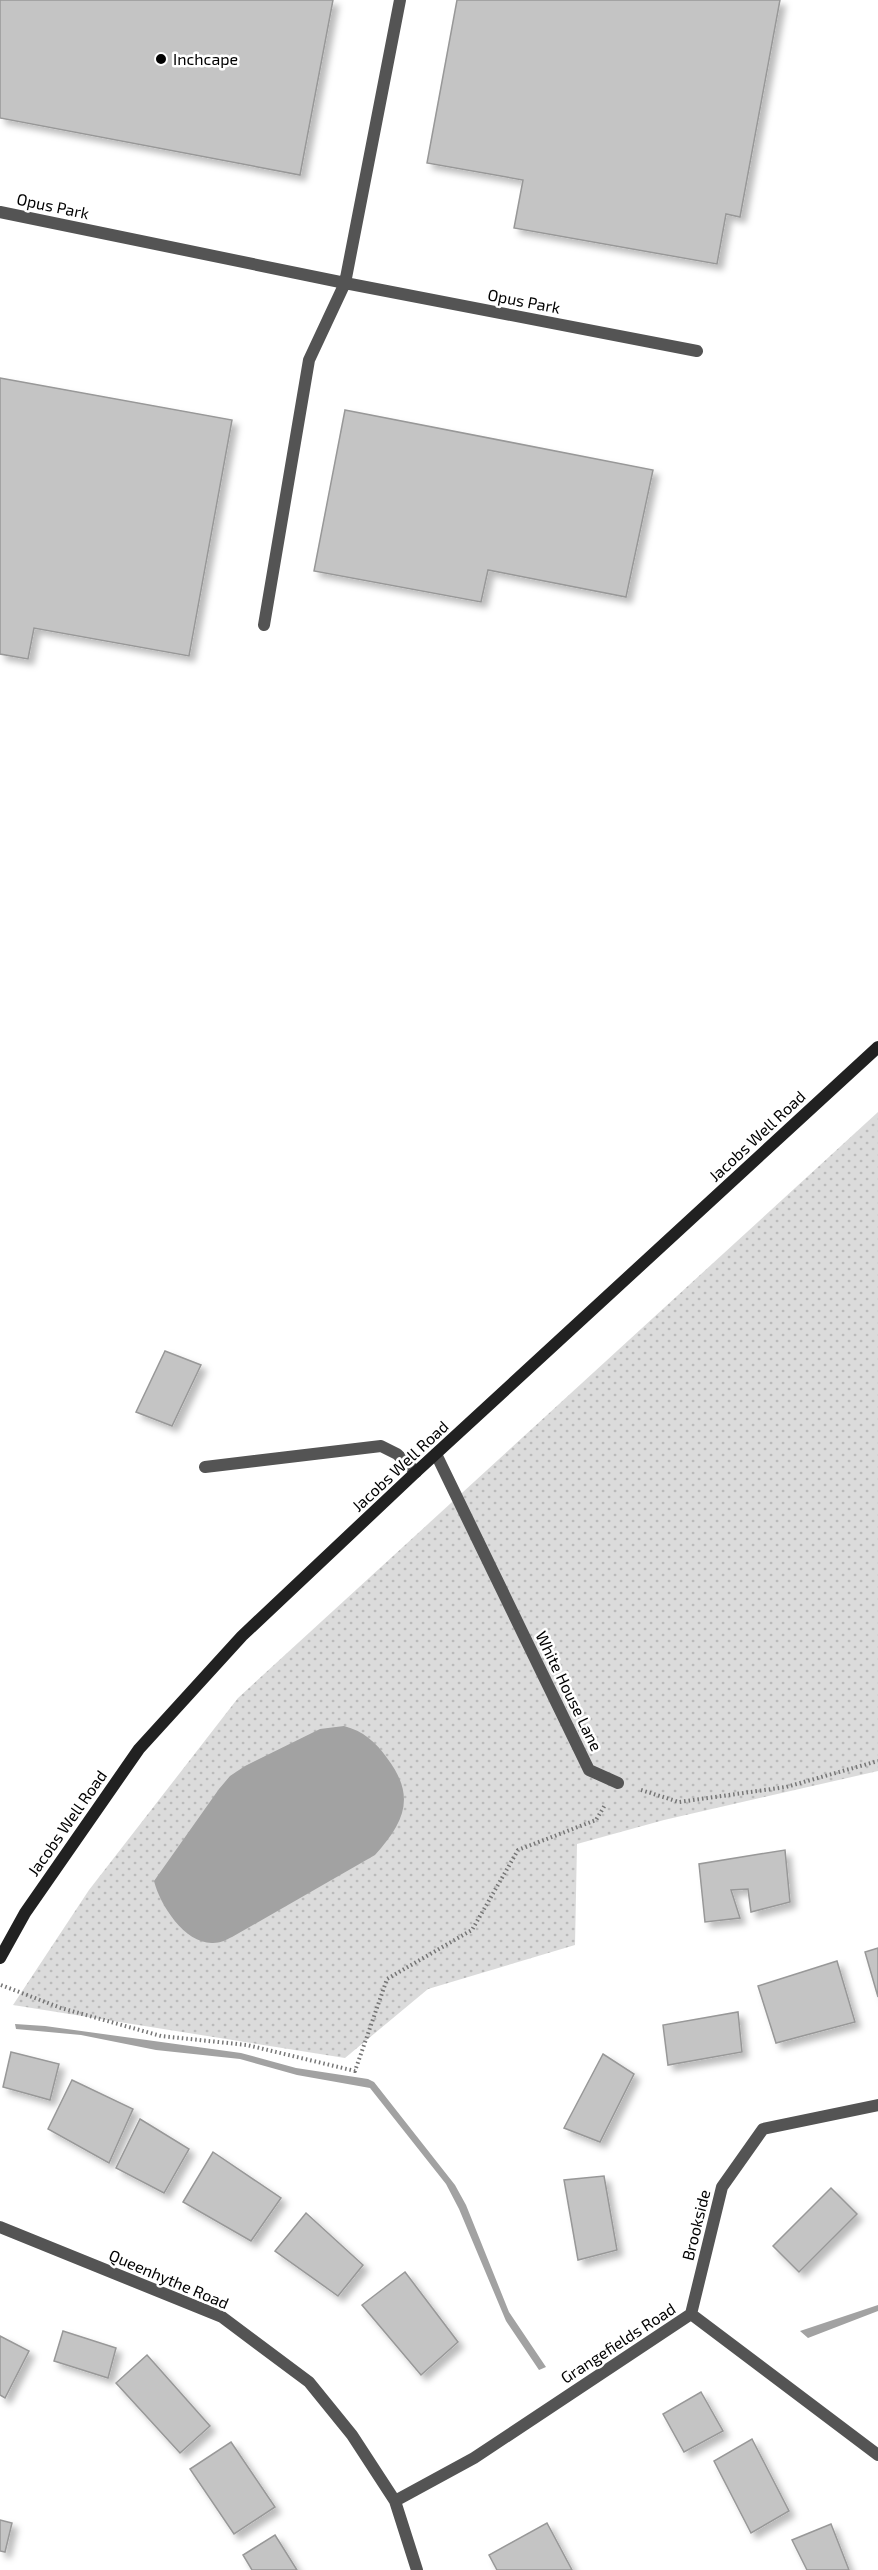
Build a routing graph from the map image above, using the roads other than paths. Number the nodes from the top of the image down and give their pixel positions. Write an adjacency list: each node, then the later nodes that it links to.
1 (400, 0): 3 (street)
2 (0, 212): 3 (street, Opus Park)
3 (345, 284): 4 (street, Opus Park); 5 (street)
4 (697, 351)
5 (264, 625)
6 (878, 1047): 7 (street, Jacobs Well Road)
7 (436, 1454): 9 (street, Jacobs Well Road); 10 (street, White House Lane)
8 (205, 1467): 9 (street)
9 (416, 1472): 11 (street, Jacobs Well Road)
10 (618, 1783)
11 (0, 1958)
12 (878, 2104): 14 (street, Brookside)
13 (0, 2227): 16 (street, Queenhythe Road)
14 (691, 2314): 15 (street, Grangefields Road); 16 (street, Grangefields Road)
15 (878, 2455)
16 (394, 2501): 17 (street, Queenhythe Road)
17 (417, 2570)

